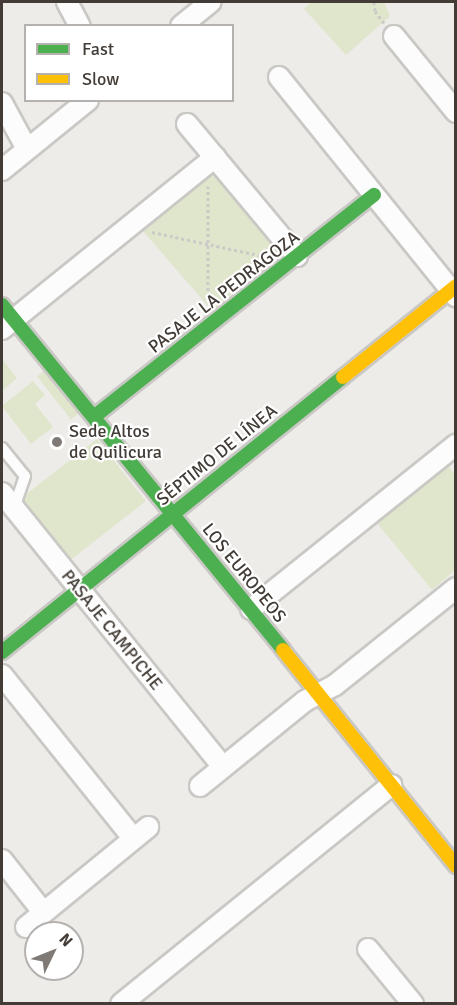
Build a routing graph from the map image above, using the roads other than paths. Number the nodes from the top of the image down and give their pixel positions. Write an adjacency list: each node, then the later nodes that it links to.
1 (67, 2): 3 (street)
2 (202, 5): 4 (street)
3 (79, 24)
4 (183, 24)
5 (394, 36): 9 (street)
6 (279, 77): 14 (street)
7 (86, 102): 11 (street)
8 (2, 103): 11 (street)
9 (456, 112)
10 (187, 124): 12 (street)
11 (27, 149): 13 (street)
12 (212, 160): 15 (street); 17 (street)
13 (2, 170)
14 (374, 195): 15 (street, PASAJE LA PEDRAGOZA); 16 (street)
15 (293, 259): 18 (street, PASAJE LA PEDRAGOZA)
16 (454, 291): 22 (street, SÉPTIMO DE LÍNEA)
17 (6, 317): 18 (street, LOS EUROPEOS)
18 (95, 416): 22 (street, LOS EUROPEOS)
19 (2, 448): 21 (lane)
20 (454, 451): 25 (street)
21 (8, 501): 24 (street, PASAJE CAMPICHE)
22 (174, 513): 24 (street, SÉPTIMO DE LÍNEA); 25 (street, LOS EUROPEOS)
23 (456, 588): 28 (street)
24 (79, 590): 26 (street, SÉPTIMO DE LÍNEA); 29 (street, PASAJE CAMPICHE)
25 (251, 609): 28 (street, LOS EUROPEOS)
26 (2, 652)
27 (2, 675): 34 (street)
28 (318, 694): 29 (street); 30 (street, LOS EUROPEOS)
29 (223, 767): 31 (street)
30 (391, 785): 33 (street, LOS EUROPEOS); 37 (street)
31 (200, 786)
32 (2, 860): 34 (street)
33 (456, 866)
34 (43, 912): 35 (street)
35 (33, 921)
36 (368, 949): 38 (street)
37 (121, 1004)
38 (413, 1004)

